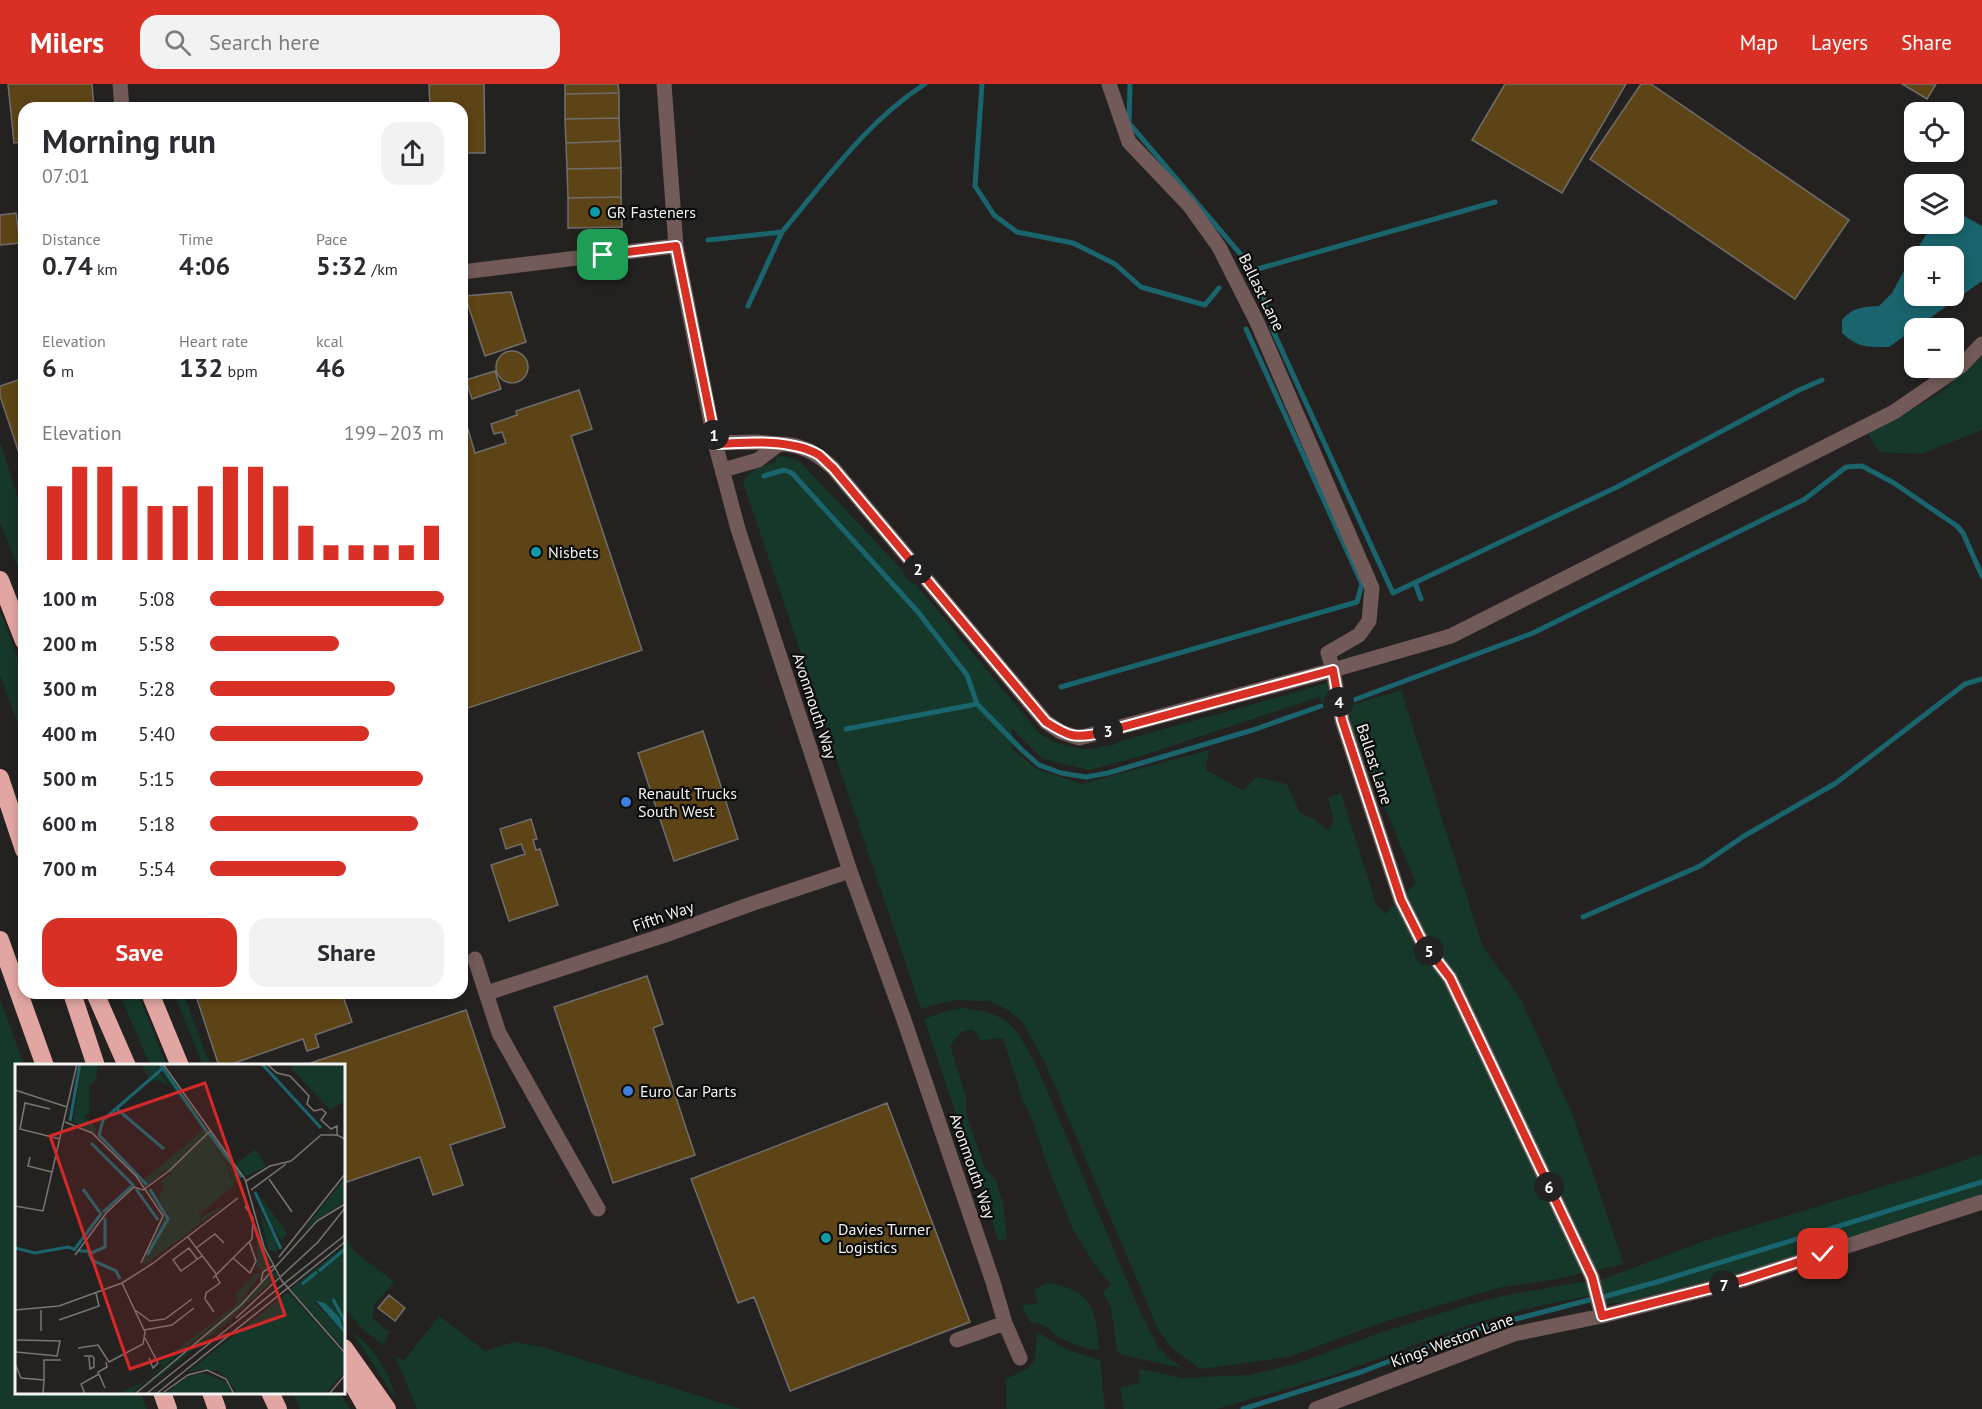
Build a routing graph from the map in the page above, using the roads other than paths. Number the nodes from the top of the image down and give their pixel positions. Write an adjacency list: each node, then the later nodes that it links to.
1 (120, 84): 4 (street)
2 (664, 84): 5 (street, Avonmouth Way)
3 (1110, 84): 13 (street, Ballast Lane)
4 (122, 102)
5 (676, 246): 6 (street); 8 (street, Avonmouth Way)
6 (468, 271)
7 (1982, 344): 13 (street)
8 (716, 444): 9 (street); 10 (street, Avonmouth Way)
9 (779, 444): 10 (street); 13 (street)
10 (723, 470): 17 (street, Avonmouth Way)
11 (0, 580): 12 (highway)
12 (18, 626)
13 (1333, 670): 32 (street, Ballast Lane)
14 (0, 777): 15 (highway); 16 (highway)
15 (18, 818)
16 (18, 832)
17 (850, 871): 21 (street, Fifth Way); 33 (street, Avonmouth Way)
18 (0, 940): 20 (highway)
19 (475, 959): 21 (street)
20 (18, 990)
21 (487, 993): 31 (street)
22 (21, 999): 26 (highway)
23 (74, 999): 27 (highway)
24 (98, 999): 28 (highway)
25 (152, 999): 29 (highway)
26 (45, 1064)
27 (96, 1064)
28 (127, 1064)
29 (180, 1064)
30 (1982, 1202): 32 (street, Kings Weston Lane)
31 (598, 1209)
32 (1602, 1316): 46 (street, Kings Weston Lane)
33 (1005, 1323): 34 (street); 36 (street, Avonmouth Way)
34 (957, 1340)
35 (345, 1349): 45 (highway)
36 (1020, 1358)
37 (345, 1371): 44 (highway)
38 (163, 1394): 41 (highway)
39 (212, 1394): 42 (highway)
40 (271, 1394): 43 (highway)
41 (168, 1409)
42 (217, 1409)
43 (278, 1409)
44 (368, 1409)
45 (387, 1409)
46 (1316, 1409)

